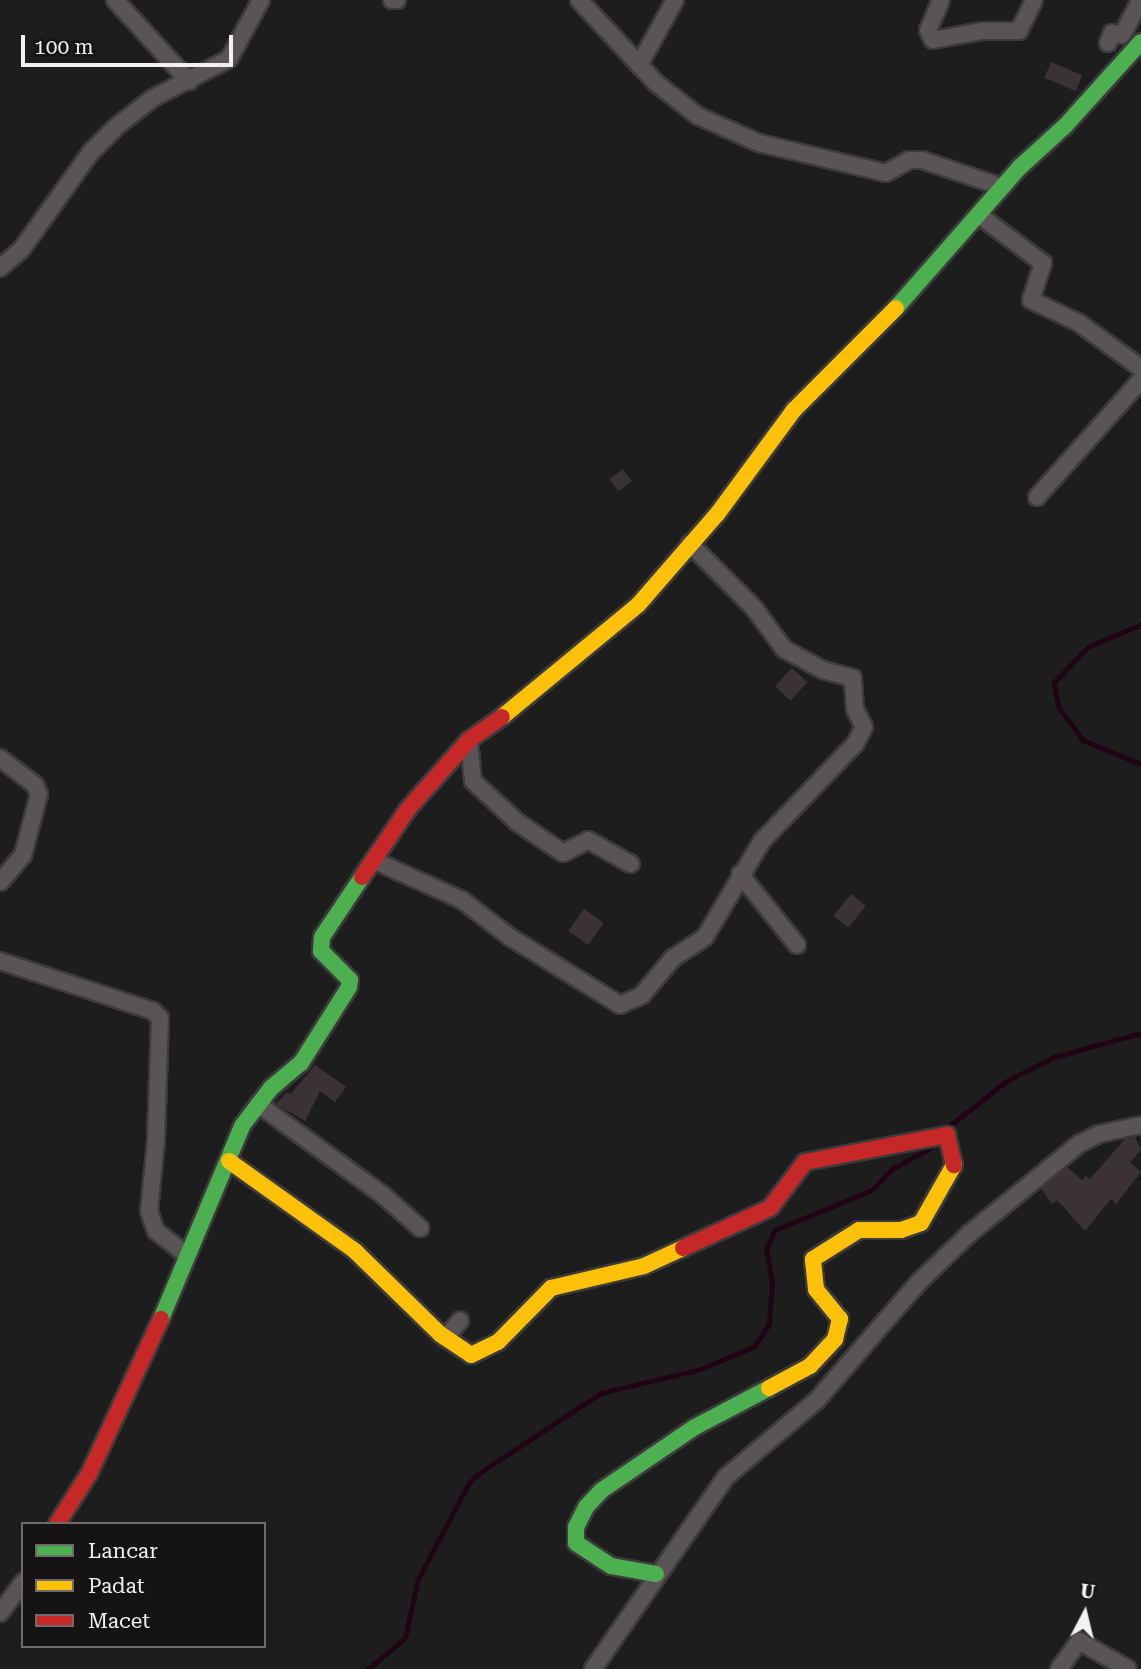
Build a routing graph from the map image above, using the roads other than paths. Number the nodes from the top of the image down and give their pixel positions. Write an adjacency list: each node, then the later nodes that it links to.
1 (114, 0): 11 (street)
2 (261, 0): 11 (street)
3 (579, 0): 10 (street)
4 (675, 0): 10 (street)
5 (941, 0): 6 (street)
6 (1034, 0)
7 (1141, 0): 9 (street)
8 (1141, 42): 12 (street)
9 (1108, 43)
10 (639, 65): 12 (street)
11 (190, 81): 14 (street)
12 (1002, 187): 13 (street)
13 (979, 215): 15 (street); 18 (street)
14 (0, 268)
15 (1141, 368)
16 (1141, 380): 17 (street)
17 (1037, 497)
18 (690, 544): 19 (street); 23 (street)
19 (469, 740): 21 (street); 22 (street)
20 (0, 758): 24 (street)
21 (373, 860): 23 (street); 27 (street)
22 (631, 864)
23 (740, 874): 25 (street)
24 (0, 882)
25 (797, 945)
26 (0, 961): 31 (street)
27 (258, 1104): 29 (street); 30 (street)
28 (1141, 1125): 35 (street)
29 (229, 1161): 31 (street); 33 (street)
30 (420, 1228)
31 (187, 1255): 34 (street)
32 (460, 1321): 33 (street)
33 (445, 1338): 35 (street)
34 (58, 1522)
35 (656, 1574): 38 (street)
36 (21, 1585): 37 (street)
37 (0, 1613)
38 (593, 1669)
39 (1059, 1669): 40 (street)
40 (1128, 1669)

